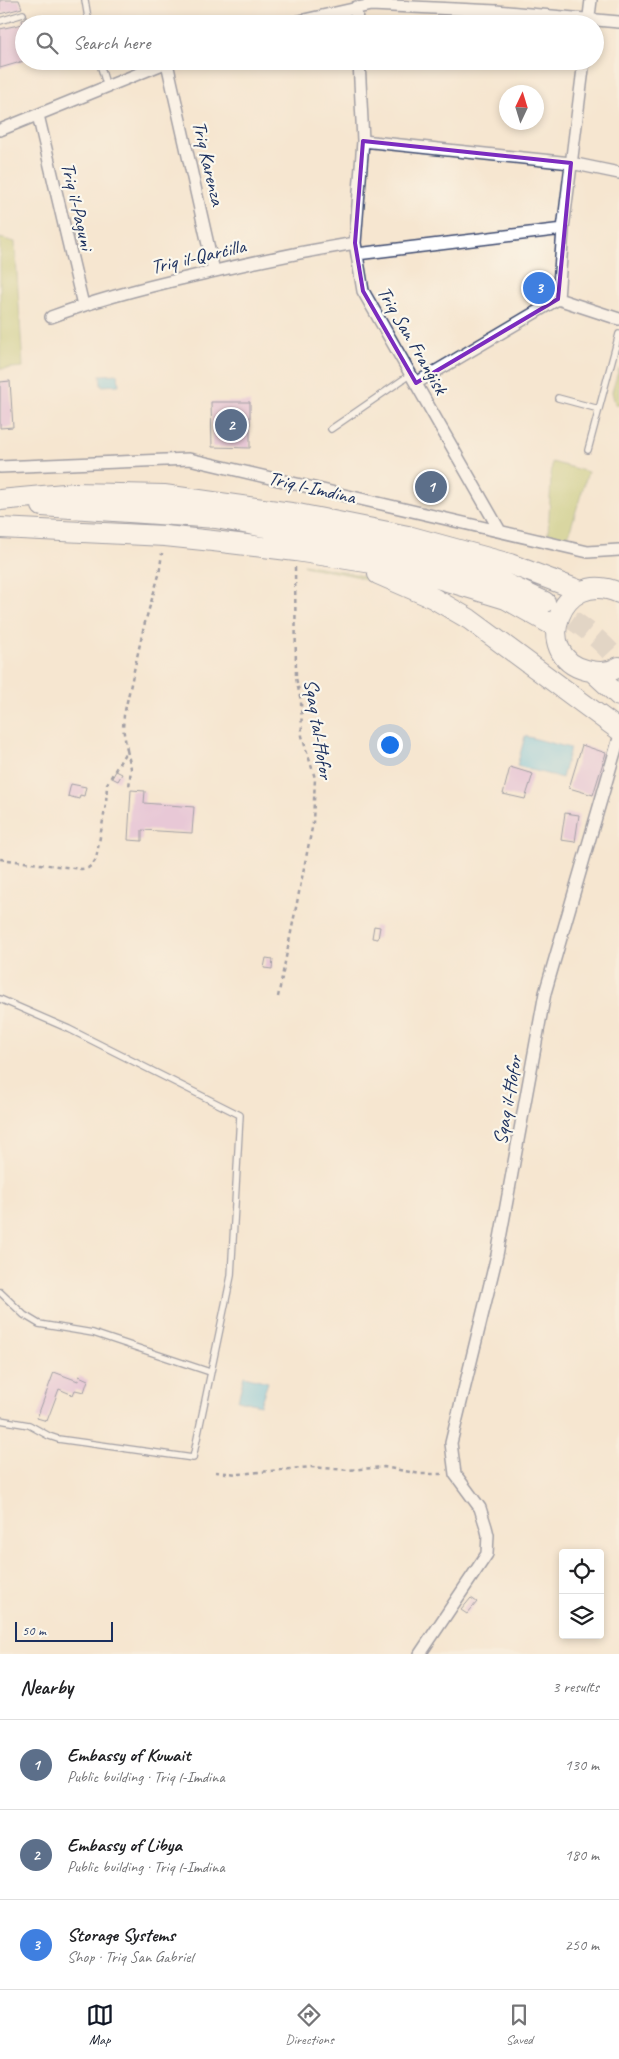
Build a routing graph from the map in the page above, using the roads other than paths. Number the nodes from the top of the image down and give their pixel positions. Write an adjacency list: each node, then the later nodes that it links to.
1 (85, 0): 7 (lane)
2 (591, 0): 11 (street)
3 (370, 2): 4 (street); 10 (street)
4 (356, 7): 8 (street); 9 (street)
5 (24, 14): 6 (lane)
6 (21, 15)
7 (88, 15)
8 (323, 15)
9 (356, 15)
10 (533, 15)
11 (590, 15)
12 (15, 17): 13 (lane)
13 (0, 21)
14 (604, 22): 15 (street)
15 (619, 22)
16 (102, 70): 21 (lane)
17 (148, 70): 21 (street)
18 (170, 70): 29 (street, Triq Karenza)
19 (359, 70): 24 (street, Triq San Franġisk)
20 (583, 70): 25 (street)
21 (107, 87): 22 (street)
22 (38, 115): 23 (street); 31 (street, Triq il-Paguni)
23 (0, 130)
24 (363, 141): 25 (street); 28 (street, Triq San Franġisk)
25 (571, 163): 26 (street); 27 (street)
26 (619, 173)
27 (563, 229): 28 (street, Triq il-Qarċilla); 30 (street)
28 (356, 248): 29 (street, Triq il-Qarċilla); 35 (street, Triq San Franġisk)
29 (214, 271): 31 (street, Triq il-Qarċilla)
30 (558, 299): 33 (street); 35 (street)
31 (83, 305): 32 (street, Triq il-Qarċilla)
32 (51, 317)
33 (619, 319)
34 (619, 334): 37 (lane)
35 (414, 379): 38 (lane); 43 (street, Triq San Franġisk)
36 (558, 398): 37 (lane)
37 (599, 409): 39 (lane)
38 (331, 429)
39 (588, 450)
40 (0, 467): 43 (street, Triq l-Imdina)
41 (0, 502): 46 (highway, Triq l-Imdina); 48 (highway, Triq l-Imdina)
42 (0, 528): 45 (highway)
43 (500, 531): 44 (street, Triq l-Imdina)
44 (619, 550)
45 (302, 552): 49 (highway); 53 (highway)
46 (586, 590): 47 (highway, Triq l-Imdina); 49 (highway)
47 (619, 593)
48 (545, 602)
49 (556, 627): 51 (highway)
50 (619, 667): 51 (highway)
51 (593, 672): 52 (highway)
52 (619, 696)
53 (619, 730)
54 (619, 738): 59 (street, Sqaq il-Ħofor)
55 (0, 999): 57 (lane)
56 (0, 1292): 57 (lane)
57 (210, 1372): 58 (lane)
58 (0, 1420)
59 (420, 1654)

